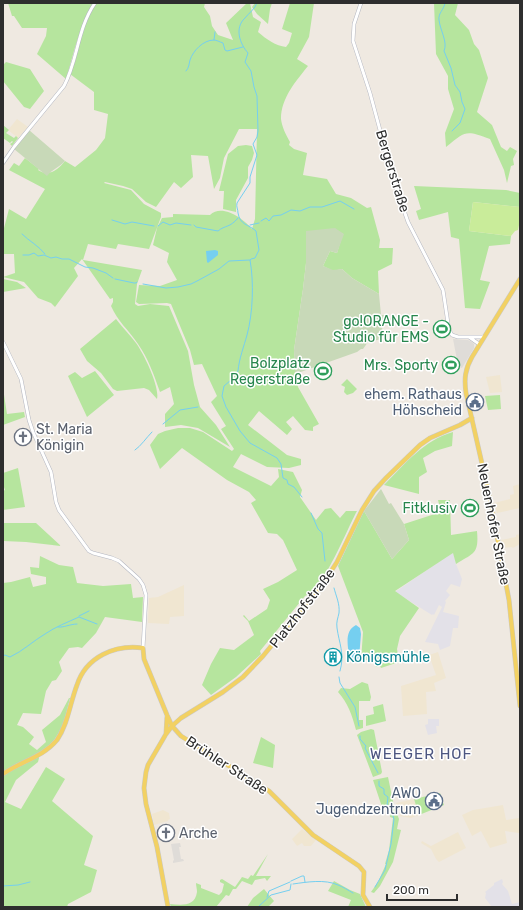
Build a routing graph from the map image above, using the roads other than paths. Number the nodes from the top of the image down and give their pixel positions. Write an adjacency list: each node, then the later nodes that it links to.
1 (94, 3): 3 (street)
2 (361, 3): 5 (street, Bergerstraße)
3 (3, 163)
4 (520, 279): 6 (main road)
5 (469, 337): 7 (street); 9 (street)
6 (484, 337): 7 (street); 9 (main road)
7 (477, 338): 9 (street)
8 (3, 342): 13 (street)
9 (480, 343): 10 (main road, Neuenhofer Straße)
10 (472, 418): 11 (main road, Neuenhofer Straße); 12 (main road, Platzhofstraße)
11 (473, 424): 12 (main road, Platzhofstraße); 14 (main road, Neuenhofer Straße)
12 (460, 425): 16 (main road, Platzhofstraße)
13 (143, 648): 15 (main road, Brühler Straße); 20 (main road)
14 (520, 706)
15 (167, 715): 16 (main road); 17 (main road, Brühler Straße); 18 (main road)
16 (181, 718): 17 (main road, Platzhofstraße); 19 (main road)
17 (172, 726): 18 (main road, Platzhofstraße); 19 (main road, Brühler Straße)
18 (166, 734): 19 (main road); 21 (main road, Platzhofstraße)
19 (179, 734): 22 (main road, Brühler Straße)
20 (3, 774)
21 (168, 907)
22 (370, 907)

